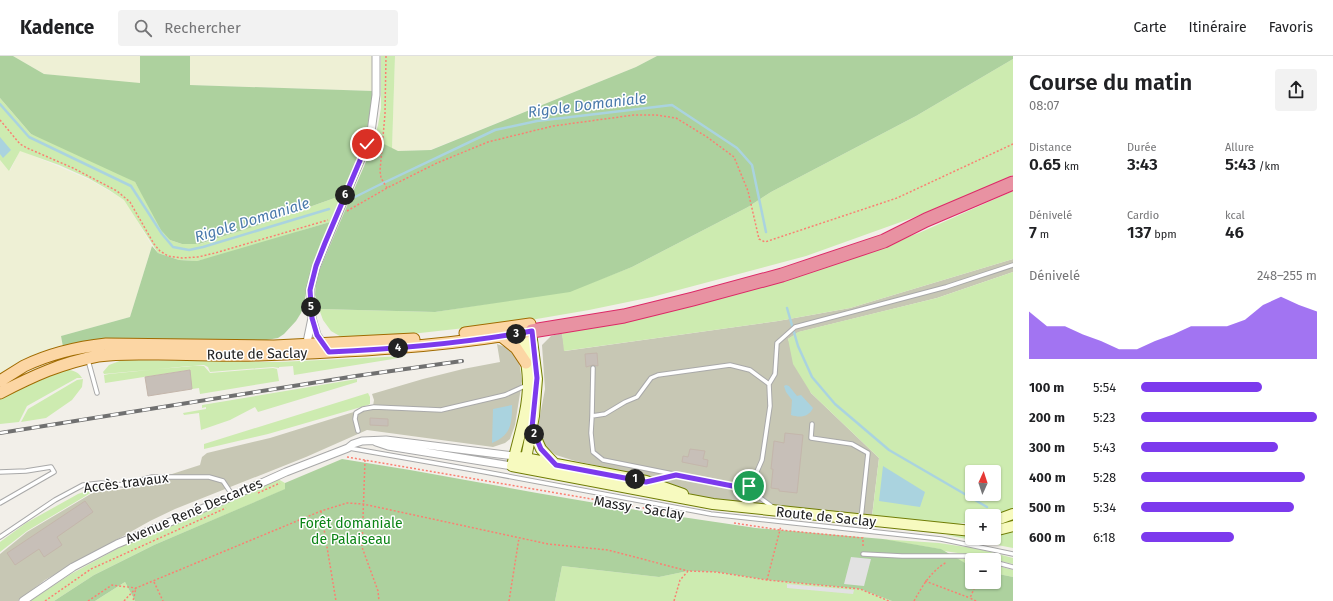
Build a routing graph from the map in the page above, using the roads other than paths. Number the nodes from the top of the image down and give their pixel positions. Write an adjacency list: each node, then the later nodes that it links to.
1 (376, 56): 4 (street)
2 (1013, 182): 5 (highway)
3 (1013, 265): 13 (lane)
4 (312, 318): 7 (street); 8 (street)
5 (526, 328): 6 (main road, Route de Saclay); 7 (main road, Route de Saclay); 10 (main road); 19 (main road)
6 (501, 336): 7 (main road, Route de Saclay); 10 (main road)
7 (326, 348): 8 (main road, Route de Saclay)
8 (306, 349): 9 (main road, Route de Saclay); 12 (main road, Route de Saclay)
9 (88, 359): 15 (main road, Route de Saclay); 16 (lane)
10 (526, 363): 14 (main road)
11 (593, 368): 17 (lane)
12 (0, 380)
13 (769, 384): 17 (lane); 28 (lane)
14 (528, 385): 20 (lane); 22 (main road)
15 (0, 393)
16 (97, 393)
17 (592, 416): 26 (lane)
18 (812, 424): 35 (lane)
19 (532, 428): 23 (main road); 24 (main road)
20 (358, 431)
21 (348, 448): 22 (street, Avenue René Descartes); 29 (street, Avenue René Descartes); 43 (lane)
22 (513, 461): 23 (main road, Route de Saclay)
23 (526, 463): 24 (main road); 31 (main road, Route de Saclay)
24 (556, 465): 27 (main road)
25 (0, 472): 30 (lane)
26 (676, 475): 27 (lane); 28 (lane)
27 (646, 482): 31 (main road)
28 (748, 489): 32 (lane)
29 (233, 496): 41 (lane, Accès travaux); 47 (street, Avenue René Descartes)
30 (0, 503)
31 (713, 504): 32 (main road, Route de Saclay)
32 (780, 512): 35 (main road, Route de Saclay)
33 (1013, 514): 34 (main road)
34 (1001, 518)
35 (861, 520): 38 (main road, Route de Saclay)
36 (1013, 526): 39 (main road)
37 (965, 527): 38 (main road, Route de Saclay)
38 (938, 528): 40 (main road, Route de Saclay)
39 (1001, 529)
40 (965, 530)
41 (0, 537)
42 (863, 554): 44 (lane)
43 (1013, 554)
44 (965, 556)
45 (1001, 564): 46 (lane)
46 (1013, 567)
47 (23, 601)

